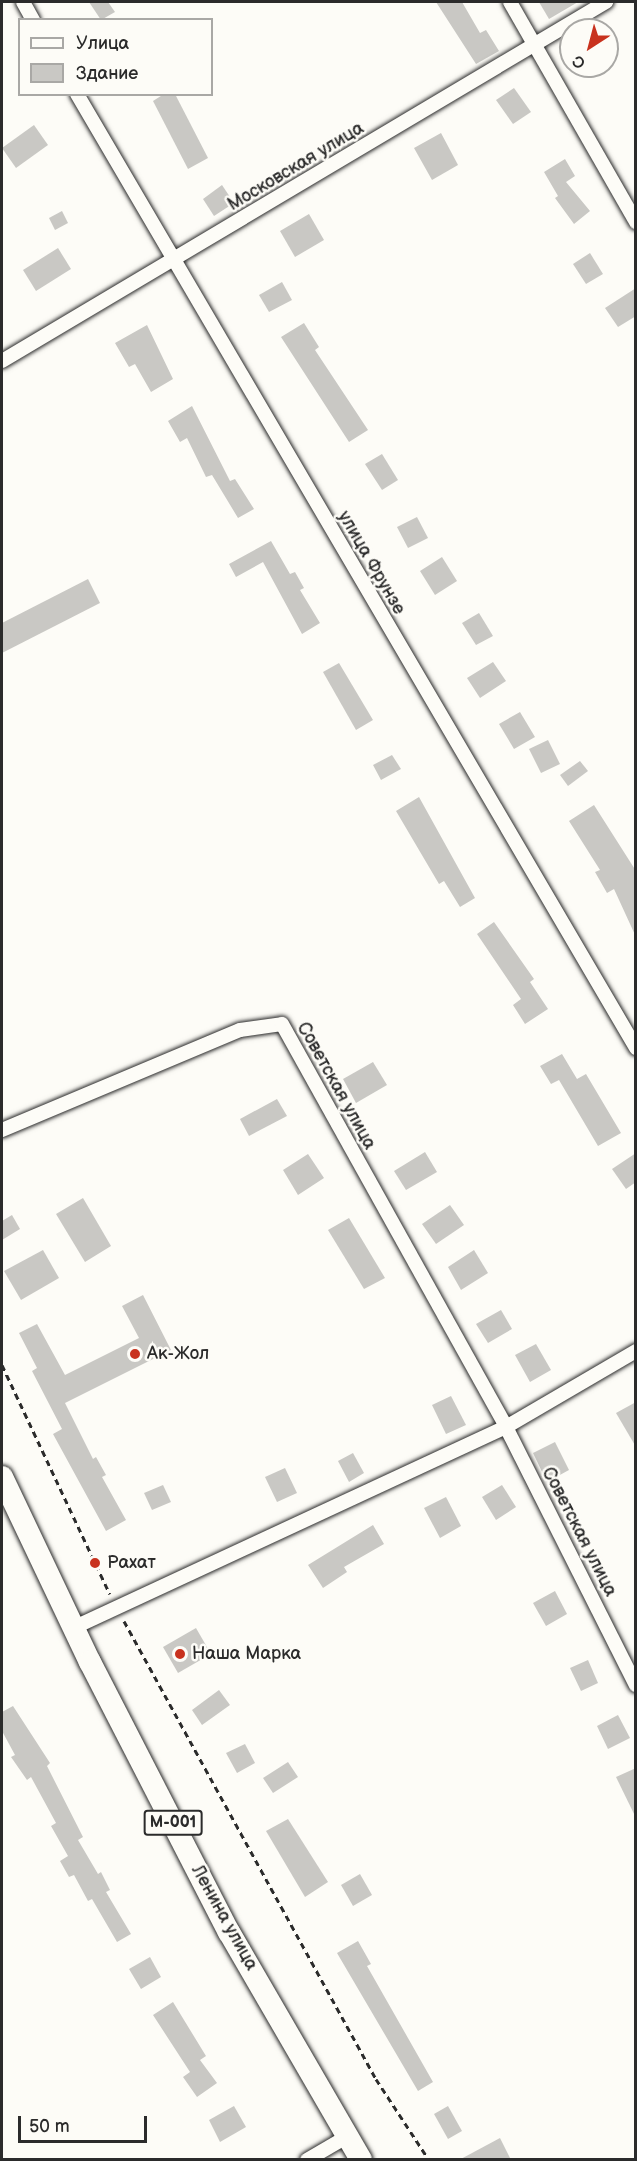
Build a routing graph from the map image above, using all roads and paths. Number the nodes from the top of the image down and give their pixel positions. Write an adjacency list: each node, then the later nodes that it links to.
1 (23, 2): 4 (street)
2 (510, 2): 5 (street)
3 (606, 2): 5 (street, Московская улица)
4 (32, 18)
5 (536, 46): 7 (street); 8 (street, Московская улица)
6 (78, 96): 8 (street, улица Фрунзе)
7 (636, 222)
8 (173, 260): 9 (street, Московская улица); 10 (street, улица Фрунзе)
9 (2, 360)
10 (636, 1048)
11 (2, 1130): 14 (street, Советская улица)
12 (636, 1351): 14 (street)
13 (2, 1365): 16 (path)
14 (506, 1427): 16 (street); 18 (street, Советская улица)
15 (2, 1477): 17 (main road, Ленина улица / М-001)
16 (117, 1608): 17 (street); 22 (path)
17 (73, 1628): 19 (main road, Ленина улица / М-001)
18 (636, 1685)
19 (348, 2136): 20 (street); 21 (main road, Ленина улица / М-001)
20 (307, 2160)
21 (361, 2160)
22 (429, 2160)

